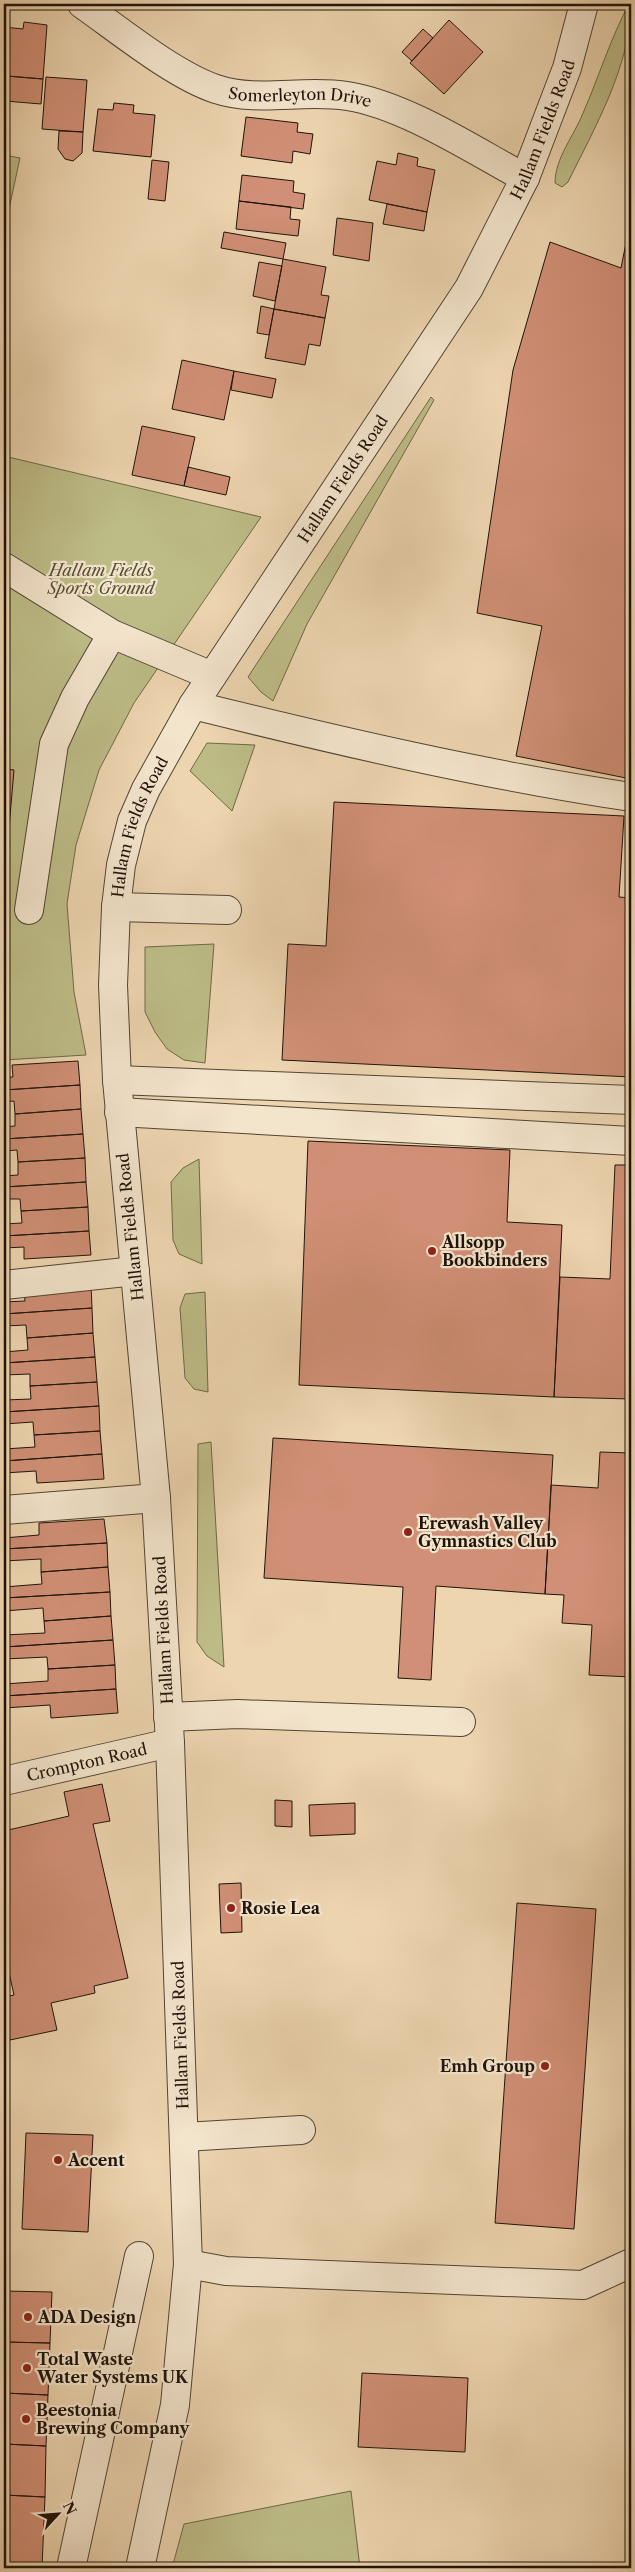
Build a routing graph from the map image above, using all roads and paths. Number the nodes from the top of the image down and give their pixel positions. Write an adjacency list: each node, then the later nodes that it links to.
1 (82, 4): 3 (street, Somerleyton Drive)
2 (584, 4): 3 (street, Hallam Fields Road)
3 (525, 178): 6 (street, Hallam Fields Road)
4 (4, 567): 5 (street)
5 (112, 634): 6 (street); 10 (street)
6 (212, 676): 7 (street, Hallam Fields Road)
7 (193, 705): 8 (street); 9 (street, Hallam Fields Road)
8 (631, 797)
9 (116, 907): 11 (street); 12 (street, Hallam Fields Road)
10 (29, 910)
11 (227, 910)
12 (117, 1080): 13 (street); 14 (street, Hallam Fields Road)
13 (631, 1100)
14 (119, 1112): 15 (street); 16 (street, Hallam Fields Road)
15 (631, 1141)
16 (135, 1272): 17 (street); 18 (street, Hallam Fields Road)
17 (4, 1285)
18 (156, 1498): 19 (street); 21 (street, Hallam Fields Road)
19 (4, 1510)
20 (461, 1722): 21 (street, Crompton Road)
21 (169, 1730): 22 (street, Crompton Road); 24 (street, Hallam Fields Road)
22 (4, 1781)
23 (301, 2130): 24 (street)
24 (184, 2137): 27 (street, Hallam Fields Road)
25 (139, 2256): 28 (street)
26 (631, 2263): 27 (street)
27 (188, 2264): 29 (street, Hallam Fields Road)
28 (72, 2568)
29 (140, 2568)

